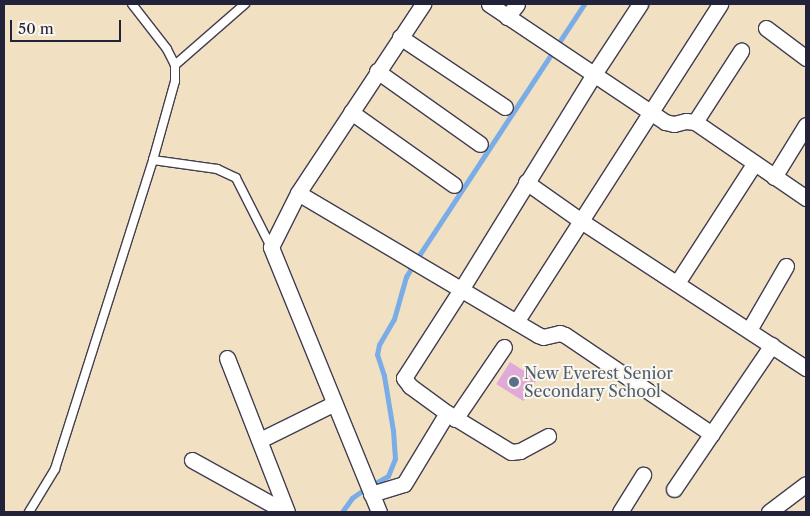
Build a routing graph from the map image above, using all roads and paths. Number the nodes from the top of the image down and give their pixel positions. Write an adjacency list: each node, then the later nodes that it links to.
1 (132, 4): 13 (lane)
2 (245, 4): 13 (lane)
3 (423, 4): 10 (street)
4 (489, 4): 8 (street)
5 (517, 4): 8 (street)
6 (640, 4): 15 (street)
7 (720, 4): 18 (street)
8 (507, 17): 15 (street)
9 (766, 28): 12 (street)
10 (400, 37): 14 (street); 16 (street)
11 (741, 51): 19 (street)
12 (806, 58)
13 (175, 65): 22 (lane)
14 (377, 71): 17 (street); 21 (street)
15 (594, 74): 18 (street); 25 (street)
16 (505, 106)
17 (351, 112): 26 (street); 27 (street)
18 (651, 112): 19 (street); 29 (street)
19 (695, 122): 23 (street)
20 (806, 125): 24 (street)
21 (480, 144)
22 (153, 160): 30 (lane); 50 (lane)
23 (754, 164): 24 (street); 32 (street)
24 (774, 177): 28 (street)
25 (526, 182): 29 (street); 33 (street)
26 (454, 185)
27 (298, 193): 30 (street); 33 (street)
28 (806, 198)
29 (581, 221): 32 (street); 34 (street)
30 (271, 247): 40 (street)
31 (786, 266): 35 (street)
32 (676, 283): 35 (street)
33 (462, 288): 34 (street); 41 (street)
34 (516, 322): 42 (street)
35 (749, 330): 36 (street)
36 (772, 345): 39 (street); 42 (street)
37 (504, 347): 41 (street)
38 (226, 358): 44 (street)
39 (806, 368)
40 (333, 404): 44 (street); 48 (street)
41 (451, 416): 43 (street); 48 (street)
42 (712, 434): 49 (street)
43 (548, 436)
44 (260, 440): 51 (street)
45 (192, 460): 51 (street)
46 (643, 474): 53 (street)
47 (806, 484): 54 (street)
48 (368, 489): 52 (street)
49 (674, 489)
50 (29, 512)
51 (287, 512)
52 (379, 512)
53 (620, 512)
54 (769, 512)

